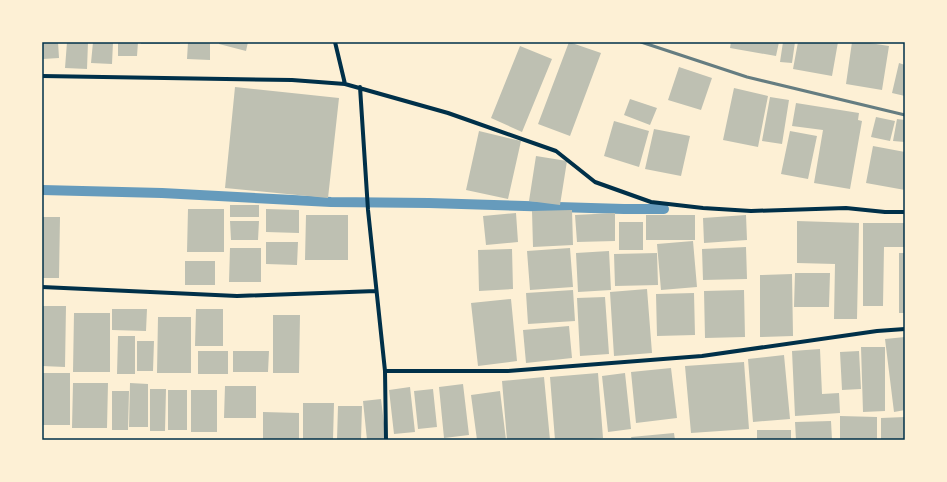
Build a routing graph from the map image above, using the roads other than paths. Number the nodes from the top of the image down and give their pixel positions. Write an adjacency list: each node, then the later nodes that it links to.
1 (335, 42): 3 (street)
2 (42, 76): 3 (street)
3 (345, 84): 4 (street)
4 (360, 87): 5 (street); 7 (street)
5 (905, 212)
6 (42, 287): 7 (street)
7 (376, 291): 9 (street)
8 (905, 329): 9 (street)
9 (385, 371): 10 (street)
10 (386, 440)

